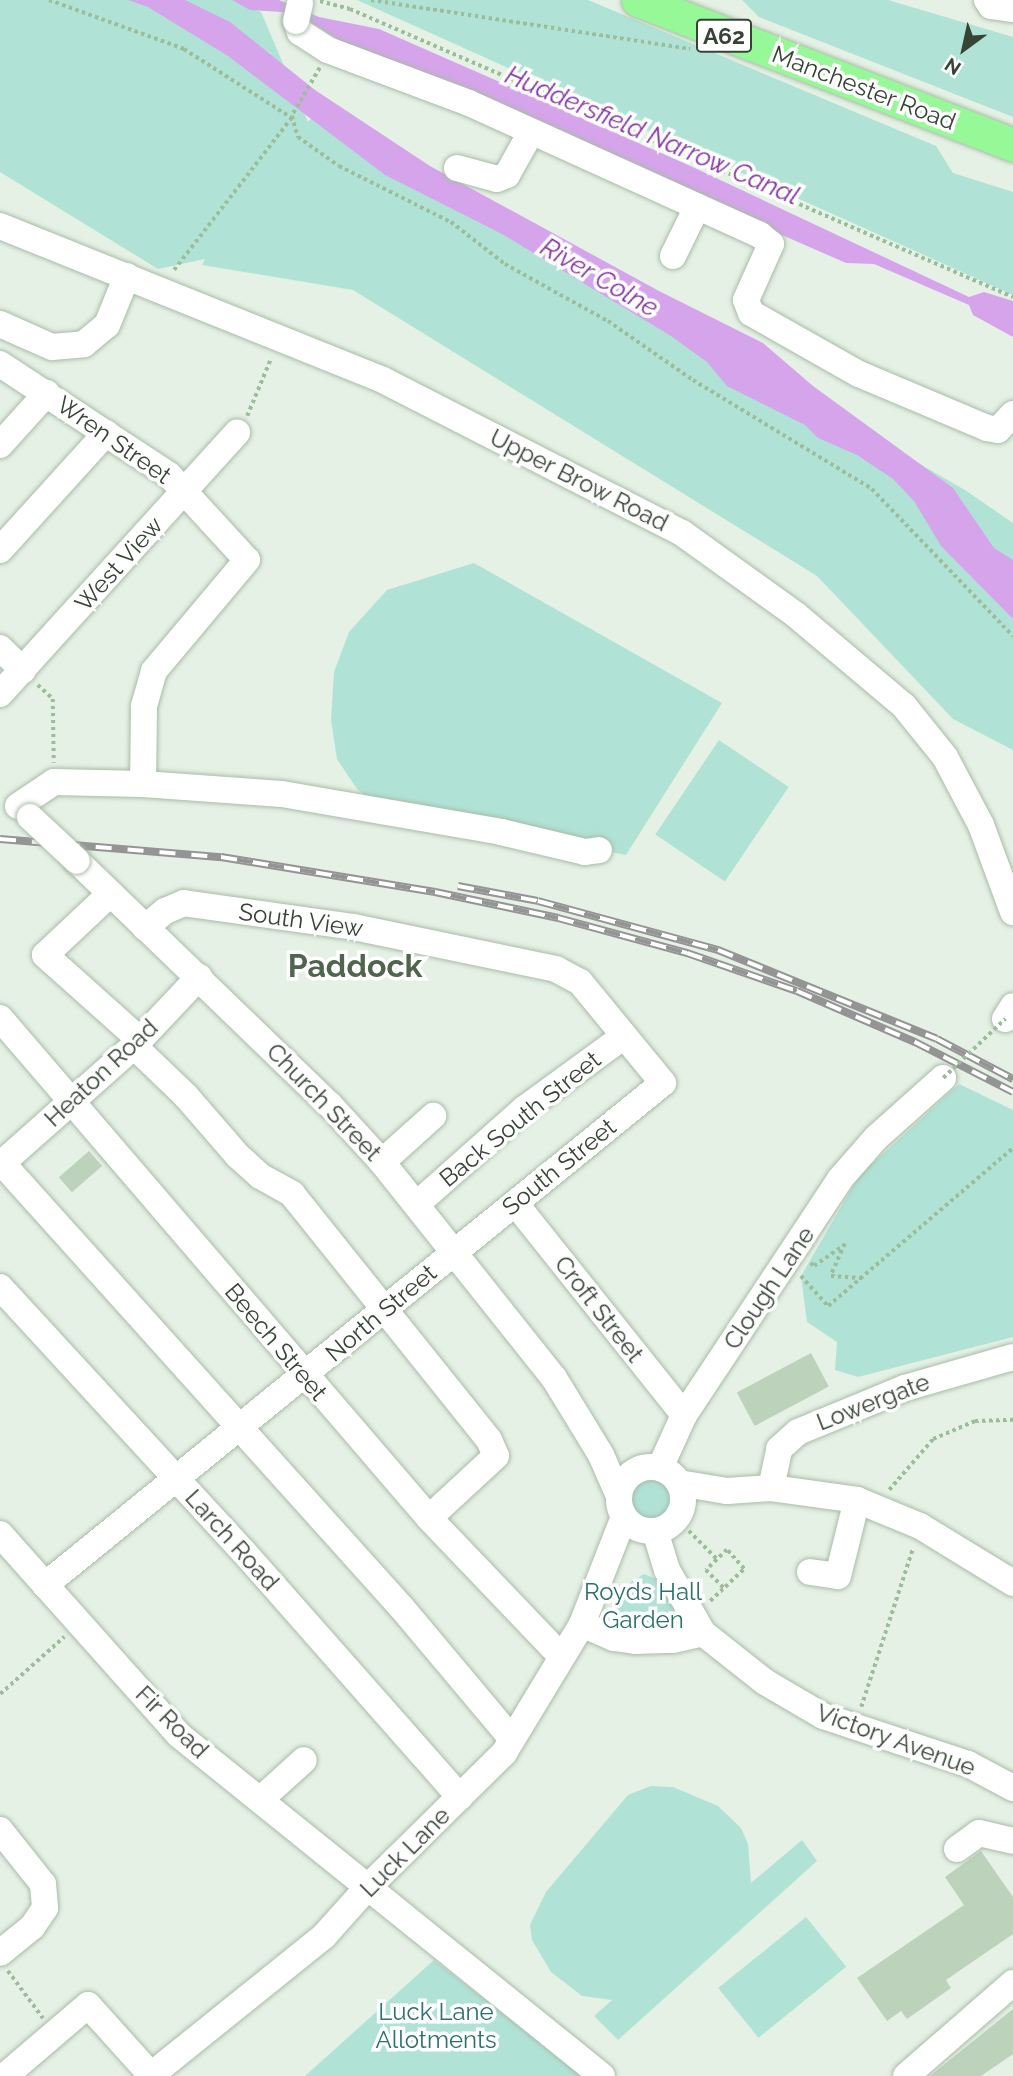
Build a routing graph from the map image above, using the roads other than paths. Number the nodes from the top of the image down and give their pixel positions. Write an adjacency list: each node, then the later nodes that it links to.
1 (638, 0): 6 (main road, Manchester Road / A62)
2 (986, 0): 4 (street)
3 (305, 6): 5 (street)
4 (1013, 9)
5 (531, 132): 7 (street); 8 (street)
6 (1013, 145)
7 (457, 168)
8 (697, 207): 10 (street); 15 (street)
9 (0, 226): 11 (street, Upper Brow Road)
10 (673, 256)
11 (127, 276): 12 (street); 28 (street, Upper Brow Road)
12 (0, 324)
13 (0, 364): 14 (street, Wren Street)
14 (47, 393): 17 (street, Wren Street); 18 (street)
15 (1013, 414)
16 (239, 430): 19 (street, West View)
17 (106, 433): 19 (street, Wren Street); 20 (street)
18 (0, 445)
19 (184, 492): 22 (street, West View); 24 (street, Wren Street)
20 (0, 550)
21 (0, 648): 22 (street)
22 (23, 670): 23 (street, West View)
23 (0, 694)
24 (143, 784): 25 (street); 26 (street)
25 (16, 804): 27 (street, Church Street, bridge)
26 (599, 850)
27 (110, 894): 29 (street, Church Street); 33 (street)
28 (1013, 912)
29 (145, 928): 30 (street, Church Street); 32 (street, South View)
30 (199, 977): 33 (street, Heaton Road); 38 (street, Church Street)
31 (0, 1017): 36 (street, Beech Street)
32 (624, 1036): 35 (street, South View); 41 (street, Back South Street)
33 (137, 1043): 36 (street, Heaton Road); 44 (street)
34 (943, 1078): 47 (street, Clough Lane)
35 (663, 1083): 40 (street, South Street)
36 (72, 1101): 39 (street, Heaton Road); 46 (street, Beech Street)
37 (433, 1116): 38 (street)
38 (382, 1162): 41 (street, Church Street)
39 (1, 1164): 48 (street)
40 (515, 1203): 42 (street, South Street); 47 (street, Croft Street)
41 (417, 1204): 42 (street, Church Street)
42 (455, 1251): 44 (street, North Street); 49 (street, Church Street)
43 (0, 1287): 50 (street, Larch Road)
44 (384, 1311): 46 (street, North Street); 55 (street)
45 (1013, 1357): 51 (street, Lowergate)
46 (305, 1377): 48 (street, North Street); 55 (street, Beech Street)
47 (684, 1415): 52 (street, Clough Lane)
48 (243, 1428): 50 (street, North Street); 65 (street)
49 (601, 1455): 52 (street); 54 (street, Church Street)
50 (178, 1480): 61 (street, North Street); 68 (street, Larch Road)
51 (771, 1488): 52 (street); 53 (street)
52 (670, 1491): 54 (street, Luck Lane); 56 (street, Luck Lane)
53 (867, 1504): 58 (street); 60 (street)
54 (622, 1507): 56 (street); 59 (street, Luck Lane)
55 (429, 1518): 64 (street, Beech Street)
56 (651, 1531): 59 (street, Luck Lane); 62 (street, Victory Avenue)
57 (0, 1534): 61 (street, Fir Road)
58 (810, 1572)
59 (603, 1579): 63 (street, Luck Lane)
60 (1013, 1583)
61 (45, 1585): 69 (street, Fir Road)
62 (697, 1623): 63 (street); 67 (street, Victory Avenue)
63 (582, 1624): 64 (street, Luck Lane)
64 (562, 1657): 65 (street, Luck Lane)
65 (512, 1740): 68 (street, Luck Lane)
66 (304, 1760): 69 (street)
67 (1013, 1788)
68 (460, 1797): 73 (street, Luck Lane)
69 (260, 1800): 73 (street, Fir Road)
70 (0, 1830): 74 (street)
71 (1013, 1841): 72 (street)
72 (957, 1849)
73 (366, 1889): 77 (street, Luck Lane); 78 (street, Fir Road)
74 (0, 1953)
75 (1013, 1983): 79 (street)
76 (5, 2076): 77 (street)
77 (150, 2076)
78 (602, 2076)
79 (905, 2076)

